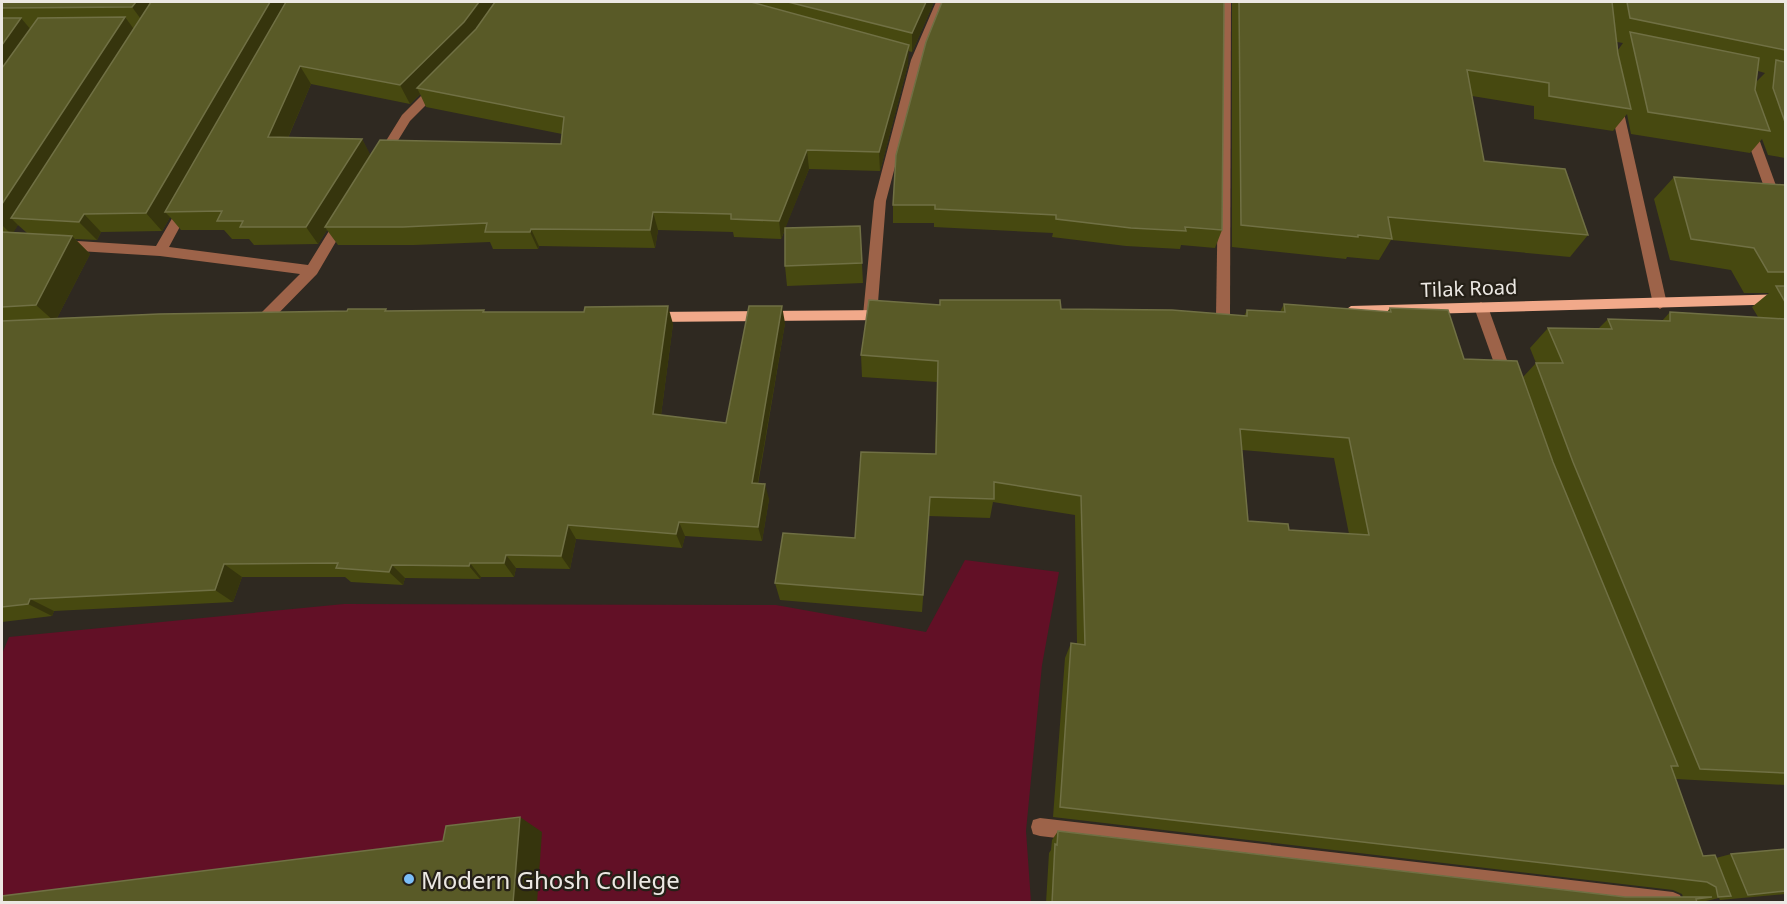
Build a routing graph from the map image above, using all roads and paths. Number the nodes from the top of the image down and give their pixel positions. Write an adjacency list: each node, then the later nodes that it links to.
1 (940, 2): 17 (street)
2 (1226, 2): 19 (street)
3 (446, 77): 6 (street)
4 (1612, 88): 14 (street)
5 (1744, 111): 9 (street)
6 (375, 168)
7 (189, 199): 11 (street)
8 (350, 209): 12 (street)
9 (1785, 232)
10 (53, 244): 11 (street)
11 (160, 251): 12 (street)
12 (312, 270): 21 (street)
13 (1785, 299): 14 (main road, Tilak Road)
14 (1660, 303): 15 (main road, Tilak Road)
15 (1481, 307): 16 (main road, Tilak Road); 23 (street)
16 (1340, 312)
17 (870, 315): 18 (main road); 20 (main road)
18 (905, 315)
19 (1223, 316)
20 (632, 317)
21 (258, 319): 22 (main road)
22 (288, 319)
23 (1512, 394)
24 (1040, 827): 25 (street)
25 (1673, 903)

